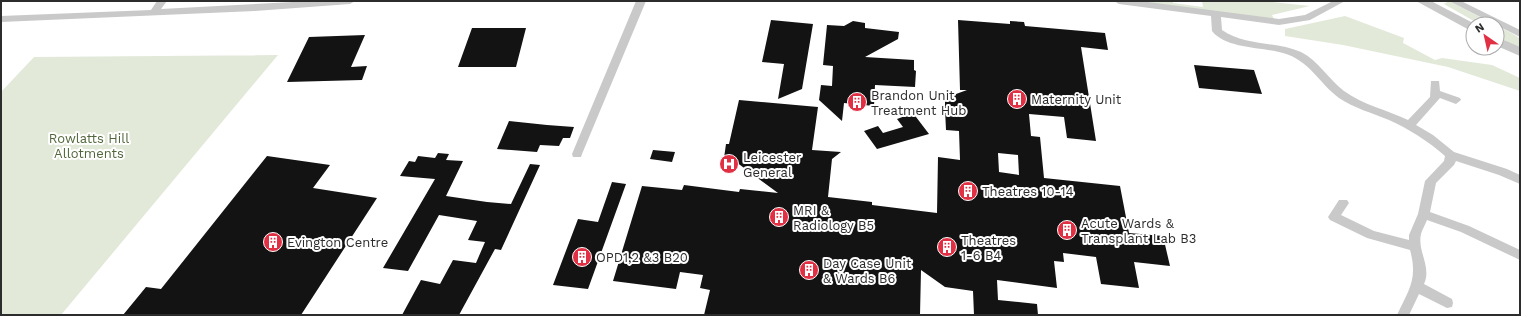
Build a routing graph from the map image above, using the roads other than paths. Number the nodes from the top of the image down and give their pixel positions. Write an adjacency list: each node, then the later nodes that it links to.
1 (162, 1): 8 (street)
2 (350, 1): 8 (street)
3 (641, 1): 17 (street)
4 (1119, 1): 9 (street)
5 (1340, 1): 9 (street)
6 (1422, 1): 11 (street)
7 (1458, 2): 12 (street)
8 (154, 12): 10 (street)
9 (1216, 15): 16 (street)
10 (1, 19)
11 (1465, 24)
12 (1520, 34)
13 (1505, 45): 14 (street)
14 (1520, 52)
15 (1456, 100): 16 (street)
16 (1410, 126): 18 (street)
17 (577, 154)
18 (1450, 155): 19 (street); 21 (street)
19 (1520, 180)
20 (1343, 203): 22 (street)
21 (1424, 214): 22 (street); 23 (street)
22 (1415, 246): 24 (street)
23 (1520, 255)
24 (1416, 286): 25 (street); 26 (street)
25 (1447, 303)
26 (1403, 315)

